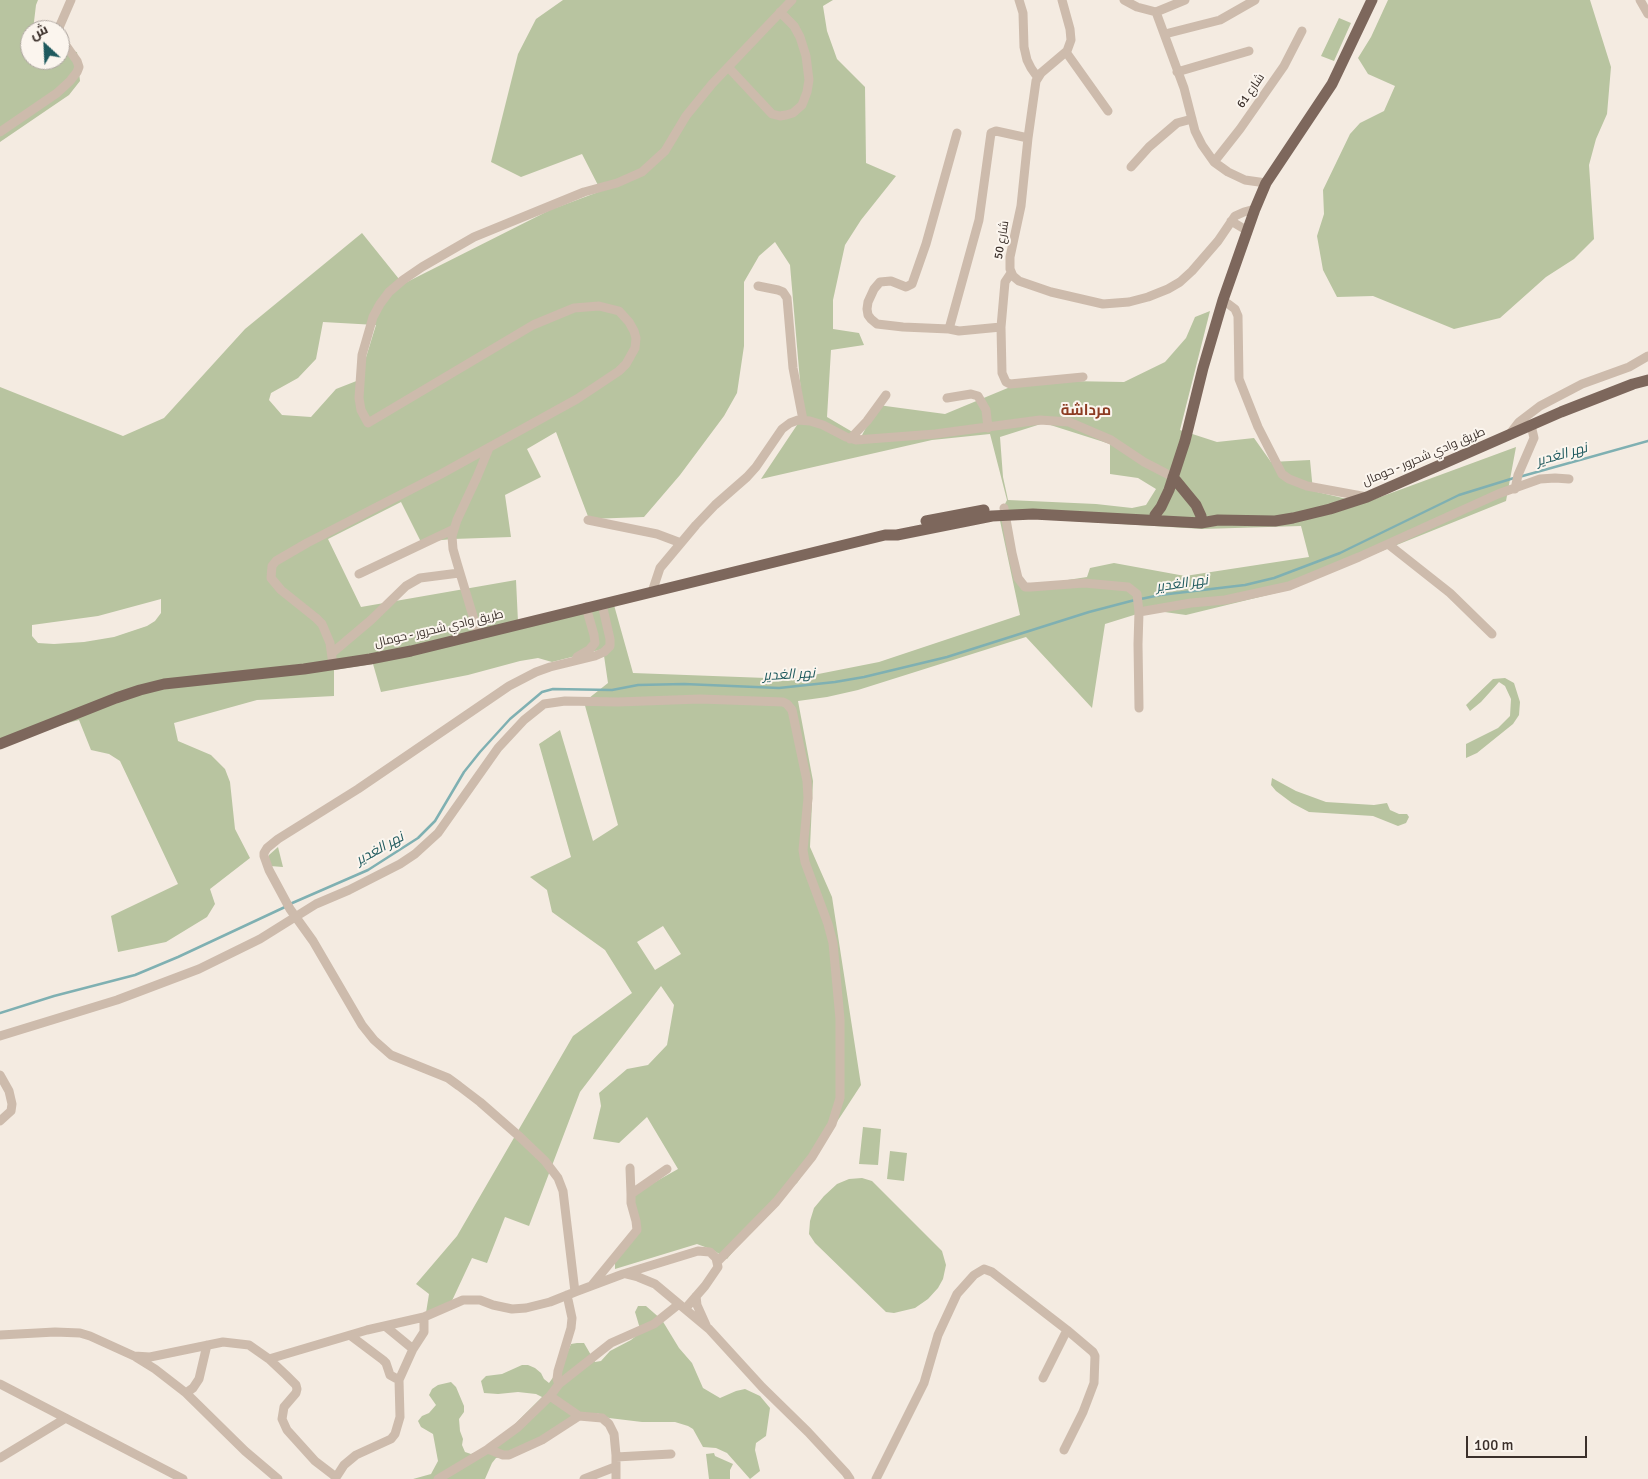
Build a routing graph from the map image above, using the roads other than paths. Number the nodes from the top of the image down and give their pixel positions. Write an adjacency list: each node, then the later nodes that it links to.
1 (71, 0): 13 (street)
2 (792, 0): 10 (street)
3 (1019, 0): 21 (street)
4 (1062, 0): 18 (street)
5 (1124, 0): 11 (street)
6 (1185, 0): 11 (street)
7 (1255, 0): 15 (street)
8 (1372, 0): 29 (main road)
9 (1640, 0): 12 (street)
10 (780, 12): 19 (street); 19 (street)
11 (1156, 12): 15 (street)
12 (1648, 14)
13 (62, 20)
14 (1302, 31): 27 (street, شارع 61)
15 (1164, 34): 20 (street)
16 (70, 51): 24 (street)
17 (1249, 51): 20 (street)
18 (1066, 52): 21 (street); 22 (street)
19 (728, 67): 50 (street)
20 (1177, 72): 23 (street)
21 (1038, 78): 26 (street, شارع 50)
22 (1108, 111)
23 (1192, 119): 27 (street); 28 (street)
24 (0, 132)
25 (956, 133): 37 (street)
26 (1028, 138): 33 (street, شارع 50); 37 (street)
27 (1214, 162): 29 (street)
28 (1131, 168)
29 (1266, 183): 30 (main road)
30 (1255, 209): 31 (street); 32 (main road)
31 (1230, 221): 32 (street); 33 (street, شارع 50)
32 (1246, 230): 35 (main road)
33 (1011, 273): 36 (street)
34 (758, 286): 45 (street)
35 (1223, 300): 51 (main road); 54 (street)
36 (1001, 327): 37 (street); 40 (street)
37 (949, 329)
38 (1648, 356): 48 (street)
39 (1648, 375): 42 (main road, طريق وادي شحرور - حومال)
40 (1083, 378)
41 (1648, 380): 42 (main road, طريق وادي شحرور - حومال)
42 (1633, 384): 46 (main road, طريق وادي شحرور - حومال)
43 (886, 395): 49 (street)
44 (947, 398): 47 (street)
45 (803, 420): 49 (street); 61 (street)
46 (1531, 424): 48 (main road, طريق وادي شحرور - حومال); 53 (street)
47 (988, 428): 49 (street); 51 (street)
48 (1509, 435): 54 (main road, طريق وادي شحرور - حومال)
49 (850, 439)
50 (488, 448): 60 (street); 71 (street)
51 (1173, 477): 56 (main road); 59 (main road)
52 (1569, 479): 53 (street)
53 (1515, 487): 62 (street)
54 (1367, 497): 59 (main road, طريق وادي شحرور - حومال)
55 (1004, 511): 57 (main road, طريق وادي شحرور - حومال); 65 (main road, طريق وادي شحرور - حومال); 68 (street)
56 (1155, 515): 57 (main road, طريق وادي شحرور - حومال); 59 (main road, طريق وادي شحرور - حومال)
57 (1131, 517): 59 (main road, طريق وادي شحرور - حومال)
58 (588, 520): 61 (street)
59 (1201, 520)
60 (454, 529): 63 (street); 64 (street)
61 (681, 543): 65 (street)
62 (1388, 544): 68 (street); 69 (street)
63 (459, 573): 70 (street); 71 (street)
64 (358, 574)
65 (652, 592): 66 (main road, طريق وادي شحرور - حومال)
66 (602, 604): 67 (main road, طريق وادي شحرور - حومال); 72 (street)
67 (586, 608): 70 (main road, طريق وادي شحرور - حومال); 72 (street)
68 (1139, 610): 73 (street)
69 (1492, 634)
70 (479, 636): 71 (main road, طريق وادي شحرور - حومال)
71 (333, 659): 74 (main road, طريق وادي شحرور - حومال)
72 (568, 662): 75 (street)
73 (1139, 708)
74 (0, 744)
75 (295, 917): 76 (street); 82 (street); 87 (street)
76 (0, 1036)
77 (0, 1075): 78 (street)
78 (0, 1121)
79 (630, 1168): 81 (street)
80 (666, 1169): 81 (street)
81 (631, 1194): 86 (street)
82 (718, 1261): 83 (street); 88 (street)
83 (654, 1265): 84 (street); 85 (street)
84 (623, 1274): 85 (street); 86 (street)
85 (650, 1282): 89 (street)
86 (592, 1286): 87 (street)
87 (571, 1294): 90 (street); 103 (street)
88 (696, 1296): 89 (street); 92 (street)
89 (682, 1306): 92 (street); 103 (street)
90 (424, 1318): 91 (street); 97 (street)
91 (385, 1326): 95 (street); 97 (street)
92 (709, 1329): 120 (street)
93 (1067, 1330): 100 (street); 109 (street); 121 (street)
94 (0, 1335): 98 (street)
95 (351, 1336): 99 (street); 101 (street)
96 (207, 1345): 98 (street); 99 (street); 104 (street)
97 (413, 1349): 101 (street)
98 (134, 1356): 104 (street)
99 (268, 1360): 114 (street)
100 (1043, 1378)
101 (399, 1380): 114 (street)
102 (0, 1384): 107 (street)
103 (559, 1384): 105 (street)
104 (186, 1393): 116 (street)
105 (550, 1396): 106 (street); 108 (street)
106 (579, 1416): 108 (street); 111 (street)
107 (66, 1418): 112 (street); 115 (street)
108 (488, 1448): 117 (street)
109 (1064, 1450)
110 (671, 1454): 111 (street)
111 (616, 1457): 113 (street)
112 (0, 1458)
113 (615, 1467): 118 (street); 119 (street)
114 (335, 1478)
115 (183, 1479)
116 (278, 1479)
117 (438, 1479)
118 (584, 1479)
119 (616, 1479)
120 (850, 1479)
121 (876, 1479)

